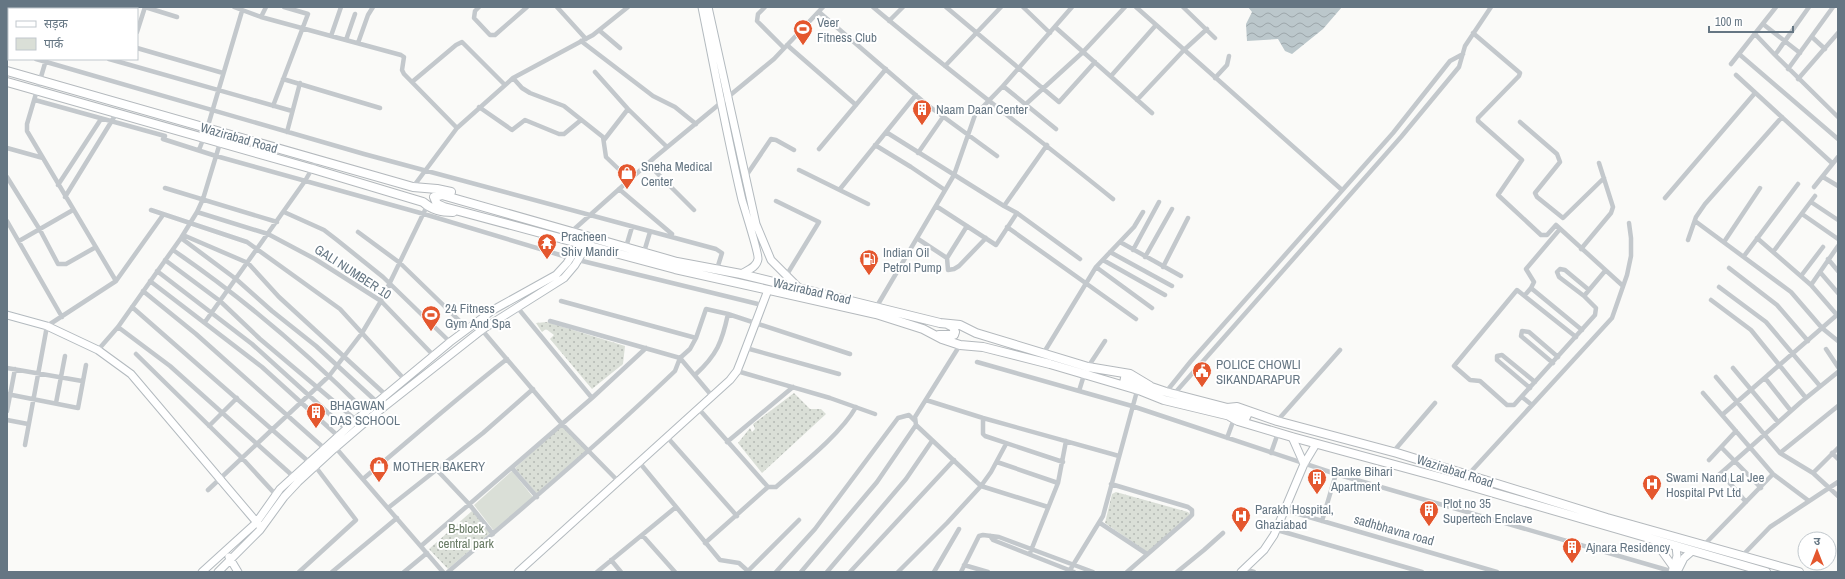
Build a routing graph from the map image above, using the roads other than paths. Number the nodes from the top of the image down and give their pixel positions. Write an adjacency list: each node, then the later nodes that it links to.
1 (145, 7): 31 (street); 39 (street)
2 (234, 7): 28 (street)
3 (266, 7): 32 (street)
4 (284, 7): 38 (street)
5 (341, 7): 47 (street)
6 (373, 7): 54 (street)
7 (479, 7): 8 (street)
8 (527, 7)
9 (557, 7): 50 (street)
10 (628, 7): 41 (street)
11 (702, 7): 36 (main road)
12 (708, 7): 36 (main road)
13 (765, 7): 55 (street)
14 (823, 7): 29 (street)
15 (873, 7): 33 (street)
16 (903, 7): 33 (street)
17 (946, 7): 42 (street)
18 (1001, 7): 42 (street)
19 (1023, 7): 43 (street)
20 (1072, 7): 37 (street)
21 (1125, 7): 60 (street)
22 (1136, 7): 35 (street)
23 (1183, 7): 40 (street)
24 (1491, 7): 44 (street)
25 (1776, 7): 34 (street)
26 (1809, 7): 53 (street)
27 (1833, 7): 48 (street)
28 (242, 11): 32 (street); 78 (street)
29 (819, 12): 55 (street); 74 (street)
30 (355, 14): 51 (street)
31 (177, 17)
32 (261, 17): 38 (street)
33 (889, 21): 72 (street)
34 (1763, 24): 46 (street); 53 (street)
35 (1156, 25): 59 (street); 80 (street)
36 (709, 27): 98 (main road)
37 (1055, 27): 43 (street); 60 (street)
38 (302, 28): 47 (street); 83 (street)
39 (138, 29)
40 (1206, 29): 49 (street); 59 (street)
41 (600, 31): 50 (street); 57 (street)
42 (976, 32): 72 (street); 73 (street)
43 (1050, 33): 73 (street)
44 (1473, 33): 62 (street); 201 (street)
45 (1838, 33): 58 (street)
46 (1755, 34): 63 (street); 64 (street)
47 (331, 36): 51 (street)
48 (1812, 37): 58 (street); 61 (street)
49 (1215, 38)
50 (586, 39): 52 (street)
51 (346, 40): 54 (street)
52 (581, 41): 81 (street); 117 (street)
53 (1785, 42): 61 (street); 64 (street)
54 (358, 43): 87 (street)
55 (785, 47): 98 (street); 101 (street)
56 (138, 48): 78 (street)
57 (620, 48)
58 (1825, 49): 84 (street)
59 (1184, 50): 82 (street); 97 (street)
60 (1083, 52): 69 (street); 91 (street)
61 (1800, 53): 75 (street)
62 (1463, 54): 164 (street); 194 (street)
63 (1739, 54): 70 (street); 125 (street)
64 (1775, 55): 75 (street)
65 (1229, 56): 82 (street)
66 (46, 60): 85 (street); 106 (street)
67 (112, 60): 71 (street)
68 (129, 60): 71 (street)
69 (1095, 62): 80 (street); 91 (street)
70 (1731, 64)
71 (127, 65): 93 (street)
72 (945, 66): 99 (street)
73 (1018, 68): 90 (street); 91 (street)
74 (886, 69): 95 (street); 101 (street)
75 (1788, 69): 84 (street)
76 (7, 71): 85 (highway, Wazirabad Road)
77 (595, 72): 105 (street)
78 (223, 74): 93 (street)
79 (1736, 75): 94 (street)
80 (1111, 76): 97 (street)
81 (513, 78): 89 (street); 114 (street)
82 (1215, 78): 164 (street)
83 (283, 79): 88 (street); 102 (street)
84 (1798, 79): 111 (street)
85 (41, 80): 92 (street); 119 (highway, Wazirabad Road)
86 (7, 82): 92 (highway, Wazirabad Road)
87 (412, 82): 89 (street); 118 (street)
88 (300, 83): 104 (street); 107 (street)
89 (504, 84): 103 (street)
90 (1003, 86): 99 (street); 100 (street)
91 (1043, 88): 100 (street)
92 (38, 91): 96 (street); 109 (highway, Wazirabad Road)
93 (217, 91): 102 (street); 106 (street)
94 (1755, 93): 112 (street); 167 (street)
95 (916, 95): 110 (street); 122 (street)
96 (35, 100): 113 (street); 139 (street)
97 (1137, 100): 108 (street)
98 (724, 101): 117 (street); 149 (main road); 252 (main road)
99 (988, 101): 123 (street); 128 (street)
100 (1026, 104): 120 (street)
101 (856, 105): 132 (street)
102 (273, 106): 107 (street)
103 (479, 107): 114 (street); 118 (street)
104 (380, 108)
105 (628, 108): 126 (street); 130 (street)
106 (212, 110): 119 (street); 121 (street)
107 (292, 111): 121 (street)
108 (1152, 113)
109 (116, 114): 115 (street); 124 (highway, Wazirabad Road)
110 (943, 117): 123 (street); 135 (street)
111 (1838, 117)
112 (1782, 118): 142 (street); 197 (street)
113 (101, 119): 115 (street); 155 (street)
114 (581, 120): 126 (street)
115 (112, 122): 133 (street); 166 (street)
116 (1520, 122): 193 (street)
117 (696, 124): 130 (street)
118 (457, 128): 145 (street)
119 (207, 129): 124 (street); 140 (highway, Wazirabad Road)
120 (1056, 129)
121 (286, 132): 145 (street)
122 (886, 132): 129 (street); 135 (street)
123 (967, 134): 137 (street); 147 (street)
124 (203, 138): 127 (highway, Wazirabad Road); 133 (street)
125 (1838, 139)
126 (604, 140): 152 (street)
127 (220, 143): 136 (street); 144 (highway, Wazirabad Road)
128 (1047, 145): 169 (street); 177 (street)
129 (875, 146): 162 (street); 163 (street)
130 (667, 147): 143 (street)
131 (7, 148): 139 (street)
132 (819, 149)
133 (199, 150): 136 (street)
134 (794, 150): 149 (street)
135 (918, 153): 147 (street)
136 (216, 156): 153 (street); 168 (street)
137 (998, 156)
138 (1838, 157): 142 (street)
139 (43, 158): 155 (street)
140 (317, 160): 144 (street); 157 (highway, Wazirabad Road)
141 (1599, 163): 151 (street)
142 (1832, 163): 150 (street)
143 (648, 164): 152 (street); 181 (street)
144 (313, 169): 153 (street); 175 (highway, Wazirabad Road)
145 (425, 170): 157 (street); 189 (street)
146 (799, 170): 162 (street)
147 (954, 176): 163 (street); 177 (street)
148 (7, 177): 206 (street)
149 (745, 177): 255 (main road)
150 (1822, 177): 156 (street); 158 (street)
151 (1604, 178): 193 (street); 225 (street)
152 (630, 180): 161 (street)
153 (305, 181): 183 (street); 188 (street)
154 (1798, 184): 214 (street)
155 (58, 185): 166 (street)
156 (1838, 186)
157 (413, 187): 173 (highway, Wazirabad Road)
158 (1814, 187)
159 (165, 188): 168 (street)
160 (1760, 188): 220 (street)
161 (619, 189): 189 (street); 211 (street)
162 (840, 189): 174 (street)
163 (945, 190): 176 (street)
164 (1342, 190): 187 (street)
165 (1815, 196): 172 (street)
166 (65, 197): 179 (street)
167 (1665, 198)
168 (203, 199): 182 (street); 198 (street)
169 (1113, 199)
170 (776, 201): 255 (street)
171 (1159, 202): 228 (street)
172 (1811, 202): 190 (street); 195 (street)
173 (470, 203): 185 (highway, Wazirabad Road); 208 (highway, Wazirabad Road)
174 (868, 204)
175 (427, 206): 185 (highway, Wazirabad Road); 188 (street)
176 (936, 206): 202 (street); 215 (street)
177 (1004, 206): 186 (street)
178 (1172, 209): 234 (street)
179 (74, 210): 206 (street); 222 (street)
180 (151, 210): 191 (street)
181 (694, 210)
182 (197, 212): 200 (street); 210 (street, GALI NUMBER 10)
183 (284, 212): 198 (street); 260 (street)
184 (1143, 212): 219 (street)
185 (468, 213): 221 (highway, Wazirabad Road)
186 (1017, 213): 204 (street); 238 (street)
187 (1322, 213): 194 (street); 355 (street)
188 (424, 214): 235 (street); 243 (street)
189 (590, 214): 203 (street); 208 (street)
190 (1802, 214): 216 (street); 232 (street)
191 (163, 215): 200 (street); 257 (street)
192 (1188, 218): 244 (street)
193 (1563, 218): 201 (street)
194 (1328, 219): 355 (street)
195 (1838, 220)
196 (7, 221): 218 (street)
197 (1695, 221): 217 (street); 220 (street)
198 (277, 222): 210 (street)
199 (1629, 223): 263 (street)
200 (190, 224): 212 (street); 227 (street)
201 (1556, 225): 205 (street)
202 (967, 226): 213 (street); 236 (street)
203 (632, 227): 209 (street); 223 (street)
204 (1007, 228): 213 (street); 259 (street)
205 (1560, 229): 225 (street); 266 (street)
206 (40, 230): 218 (street); 222 (street)
207 (358, 232): 243 (street)
208 (570, 232): 223 (highway, Wazirabad Road)
209 (650, 232): 230 (street); 247 (street)
210 (268, 234): 227 (street); 277 (street, GALI NUMBER 10)
211 (672, 234)
212 (182, 237): 226 (street); 242 (street); 256 (street)
213 (986, 238): 236 (street)
214 (1757, 238): 232 (street); 233 (street)
215 (918, 239): 236 (street); 280 (street)
216 (1838, 239)
217 (1688, 240)
218 (19, 241): 288 (street)
219 (1120, 242): 228 (street); 231 (street)
220 (1724, 242): 233 (street)
221 (583, 244): 235 (main road); 237 (main road); 268 (highway, Wazirabad Road)
222 (96, 247): 257 (street)
223 (626, 247): 230 (highway, Wazirabad Road)
224 (1823, 247): 254 (street)
225 (1581, 249): 250 (street)
226 (173, 250): 240 (street); 267 (street)
227 (257, 250): 242 (street); 301 (street)
228 (1133, 250): 234 (street)
229 (1837, 250): 239 (street)
230 (644, 252): 247 (highway, Wazirabad Road)
231 (1110, 252): 241 (street); 262 (street)
232 (1773, 252): 254 (street)
233 (1744, 256): 297 (street)
234 (1145, 257): 244 (street)
235 (570, 258): 237 (street); 293 (main road)
236 (946, 258)
237 (579, 259): 279 (street); 282 (main road)
238 (1080, 259)
239 (1828, 259): 249 (street); 251 (street)
240 (165, 260): 248 (street); 276 (street)
241 (1103, 260): 245 (street); 272 (street)
242 (248, 263): 256 (street); 320 (street)
243 (400, 263): 260 (street); 298 (street)
244 (1163, 267): 253 (street)
245 (1096, 268): 259 (street); 283 (street)
246 (1729, 268): 306 (street)
247 (717, 269): 252 (highway, Wazirabad Road)
248 (158, 270): 258 (street); 284 (street)
249 (1838, 271)
250 (1605, 272): 263 (street); 269 (street)
251 (1820, 272): 261 (street); 271 (street)
252 (741, 274): 264 (highway, Wazirabad Road)
253 (1181, 276)
254 (1801, 276): 261 (street)
255 (786, 277): 264 (main road)
256 (236, 279): 267 (street); 328 (street)
257 (116, 281): 288 (street)
258 (150, 281): 270 (street); 291 (street)
259 (1086, 283): 289 (street); 318 (street)
260 (390, 284): 277 (street); 308 (street)
261 (1811, 285): 287 (street)
262 (1172, 286)
263 (1623, 286): 372 (street)
264 (798, 287): 280 (highway, Wazirabad Road)
265 (1719, 287): 315 (street)
266 (1532, 288): 273 (street); 300 (street)
267 (228, 290): 276 (street); 340 (street)
268 (768, 290): 279 (main road); 302 (highway, Wazirabad Road)
269 (1589, 290): 274 (street); 274 (street)
270 (143, 291): 281 (street); 384 (street)
271 (1838, 293)
272 (1165, 294)
273 (1525, 296): 303 (street); 361 (street)
274 (1584, 296): 300 (street)
275 (1710, 300): 329 (street)
276 (220, 301): 284 (street); 347 (street)
277 (381, 301): 301 (street); 321 (street, GALI NUMBER 10)
278 (561, 301): 304 (street)
279 (762, 305): 292 (main road)
280 (877, 306): 294 (highway, Wazirabad Road)
281 (132, 307): 296 (street); 362 (street)
282 (518, 307): 299 (main road); 363 (street)
283 (1152, 308)
284 (212, 312): 291 (street); 358 (street)
285 (728, 314): 292 (street); 304 (street); 339 (street)
286 (7, 315): 295 (main road)
287 (1837, 315): 297 (street)
288 (62, 317): 295 (street)
289 (1136, 319)
290 (550, 321): 310 (street)
291 (205, 322): 369 (street)
292 (755, 322): 311 (main road); 317 (street)
293 (476, 323): 298 (main road); 299 (street)
294 (946, 323): 302 (highway); 318 (highway, Wazirabad Road)
295 (47, 326): 313 (main road); 337 (street)
296 (118, 326): 313 (street); 379 (street)
297 (1822, 328): 306 (street); 307 (street)
298 (468, 329): 308 (main road)
299 (482, 330): 324 (street); 410 (main road)
300 (1582, 330): 303 (street)
301 (362, 333): 320 (street); 344 (street)
302 (934, 334): 309 (highway, Wazirabad Road)
303 (1576, 337): 322 (street)
304 (696, 338): 323 (street)
305 (1106, 341): 335 (street)
306 (1808, 341): 315 (street)
307 (1838, 341)
308 (450, 342): 321 (main road)
309 (960, 345): 335 (highway, Wazirabad Road); 366 (street)
310 (646, 348): 323 (street); 363 (street)
311 (746, 348): 334 (main road); 338 (street)
312 (1826, 349): 330 (street)
313 (98, 350): 439 (main road)
314 (1340, 350): 388 (street)
315 (1793, 353): 329 (street); 348 (street)
316 (136, 354): 393 (street)
317 (850, 354)
318 (1043, 354): 335 (highway, Wazirabad Road)
319 (65, 356): 342 (street)
320 (345, 356): 328 (street); 359 (street)
321 (434, 356): 344 (main road)
322 (1558, 357): 326 (street); 326 (street)
323 (680, 358): 339 (street); 415 (street)
324 (507, 359): 351 (street); 440 (street)
325 (977, 362): 353 (street)
326 (1553, 363): 346 (street)
327 (86, 365): 345 (street)
328 (337, 365): 340 (street); 370 (street)
329 (1779, 365): 343 (street); 364 (street)
330 (1838, 366)
331 (7, 368): 333 (street)
332 (1733, 368): 354 (street)
333 (15, 369): 337 (street); 356 (street)
334 (737, 371): 349 (street); 360 (main road)
335 (1086, 371): 352 (highway, Wazirabad Road); 352 (highway, Wazirabad Road); 353 (street)
336 (1838, 372): 348 (street)
337 (38, 373): 342 (street); 365 (street)
338 (839, 374)
339 (695, 375): 360 (street)
340 (329, 376): 347 (street); 380 (street)
341 (1716, 377): 367 (street)
342 (61, 378): 345 (street); 368 (street)
343 (1765, 378): 354 (street); 377 (street)
344 (405, 380): 359 (main road)
345 (82, 381): 368 (street)
346 (1535, 382): 350 (street); 350 (street)
347 (316, 386): 358 (street); 387 (street)
348 (1820, 386): 364 (street)
349 (793, 387): 375 (street); 405 (street)
350 (1530, 388): 361 (street)
351 (533, 389): 392 (street); 432 (street)
352 (1144, 390): 355 (highway, Wazirabad Road); 373 (street); 382 (highway, Wazirabad Road)
353 (1079, 391): 373 (street)
354 (1750, 391): 367 (street); 389 (street)
355 (1170, 393): 382 (highway, Wazirabad Road)
356 (9, 394): 365 (street); 378 (street)
357 (1703, 394): 383 (street)
358 (309, 395): 369 (street); 394 (street)
359 (387, 396): 370 (main road)
360 (712, 396): 376 (main road)
361 (1522, 397): 372 (street)
362 (237, 398): 379 (street); 395 (street)
363 (592, 398): 392 (street)
364 (1806, 398): 377 (street)
365 (33, 399): 368 (street); 391 (street)
366 (926, 400): 385 (street); 390 (street)
367 (1737, 402): 383 (street); 398 (street)
368 (56, 403)
369 (302, 403): 384 (street); 399 (street)
370 (378, 403): 380 (main road)
371 (1435, 403): 416 (street)
372 (1532, 405): 438 (street)
373 (1132, 406): 401 (street); 420 (street)
374 (1838, 406): 418 (street)
375 (856, 407): 381 (street); 447 (street)
376 (698, 408): 400 (main road); 405 (street)
377 (1791, 410): 389 (street)
378 (7, 412)
379 (224, 412): 393 (street); 406 (street)
380 (366, 412): 387 (main road)
381 (875, 414)
382 (1230, 414): 388 (highway, Wazirabad Road); 397 (highway, Wazirabad Road); 401 (street)
383 (1722, 415): 396 (street)
384 (287, 416): 395 (street); 412 (street)
385 (982, 418): 404 (street); 407 (street)
386 (7, 420): 391 (street)
387 (356, 420): 394 (main road)
388 (1277, 421): 416 (highway, Wazirabad Road)
389 (1778, 422): 398 (street)
390 (916, 423): 403 (street); 504 (street); 505 (street)
391 (28, 424): 409 (street)
392 (562, 424): 415 (street); 431 (street)
393 (209, 426): 421 (street)
394 (346, 429): 399 (main road)
395 (273, 430): 406 (street); 429 (street)
396 (1736, 431): 411 (street); 413 (street)
397 (1278, 433): 402 (highway, Wazirabad Road); 417 (street)
398 (1765, 434): 413 (street); 418 (street)
399 (338, 436): 410 (main road)
400 (667, 437): 426 (main road); 461 (street)
401 (1227, 438): 417 (street)
402 (1292, 438): 408 (highway, Wazirabad Road); 430 (main road)
403 (932, 441): 423 (street); 506 (street)
404 (1066, 441): 420 (street); 428 (street)
405 (727, 442): 447 (street)
406 (259, 443): 421 (street); 437 (street)
407 (1006, 444): 427 (street); 428 (street)
408 (1316, 444): 430 (main road); 472 (highway, Wazirabad Road)
409 (25, 445)
410 (333, 445): 412 (main road); 429 (main road); 440 (street)
411 (1721, 447): 424 (street); 425 (street)
412 (324, 448): 429 (main road)
413 (1750, 448): 425 (street); 436 (street)
414 (1838, 448): 419 (street)
415 (588, 450): 441 (street); 453 (street)
416 (1395, 452): 438 (highway, Wazirabad Road)
417 (1271, 453): 430 (street)
418 (1780, 453): 434 (street)
419 (1832, 453): 422 (street); 434 (street)
420 (1119, 456): 445 (street)
421 (242, 458): 439 (street); 451 (street)
422 (1838, 458)
423 (954, 460): 446 (street); 507 (street)
424 (1709, 460)
425 (1735, 461): 433 (street); 448 (street)
426 (639, 462): 441 (main road); 457 (street)
427 (997, 462): 444 (street); 446 (street)
428 (1062, 462): 444 (street)
429 (312, 464): 437 (main road); 466 (main road); 494 (street)
430 (1304, 464): 435 (street); 460 (main road)
431 (512, 468): 453 (street); 456 (street)
432 (436, 470): 456 (street); 459 (street)
433 (1721, 473): 442 (street); 455 (street)
434 (1813, 473): 449 (street)
435 (1336, 474): 464 (street); 491 (street)
436 (1773, 474): 448 (street); 454 (street)
437 (294, 476): 451 (main road)
438 (1467, 476): 474 (highway, Wazirabad Road)
439 (220, 479): 450 (street); 466 (main road)
440 (363, 479): 459 (street)
441 (618, 481): 499 (main road)
442 (1712, 481)
443 (1838, 482): 449 (street)
444 (1058, 483): 458 (street)
445 (1111, 484): 465 (street); 481 (street)
446 (981, 486): 458 (street); 508 (street)
447 (768, 487): 461 (street)
448 (1760, 488): 455 (street)
449 (1830, 488): 452 (street); 454 (street)
450 (208, 490)
451 (276, 495): 466 (main road)
452 (1838, 496)
453 (537, 497): 470 (street)
454 (1809, 501): 482 (street)
455 (1746, 502): 474 (street)
456 (469, 504): 470 (street); 475 (street)
457 (676, 507): 471 (street); 473 (street)
458 (1048, 507): 478 (street)
459 (388, 508): 462 (street)
460 (1285, 510): 464 (street, sadhbhavna road); 468 (main road)
461 (737, 516): 473 (street)
462 (397, 518): 475 (street); 495 (street)
463 (799, 520): 503 (street)
464 (1322, 521): 517 (street, sadhbhavna road)
465 (1100, 523): 481 (street); 486 (street)
466 (259, 525): 477 (main road); 483 (main road)
467 (959, 529): 509 (street)
468 (1277, 530): 488 (main road); 516 (street)
469 (1223, 533): 514 (street)
470 (493, 534): 498 (street)
471 (643, 536): 484 (street); 502 (street)
472 (1654, 540): 476 (highway, Wazirabad Road); 491 (main road)
473 (705, 543): 503 (street)
474 (1705, 544): 482 (highway, Wazirabad Road)
475 (421, 546): 480 (street)
476 (1676, 546): 479 (highway, Wazirabad Road); 491 (main road)
477 (226, 551): 483 (main road); 485 (main road)
478 (1031, 551): 486 (street); 487 (street); 490 (street)
479 (1692, 551): 491 (main road); 518 (highway, Wazirabad Road)
480 (427, 553): 496 (street); 497 (street)
481 (1147, 554): 513 (street)
482 (1742, 556): 519 (highway, Wazirabad Road)
483 (231, 560): 489 (main road); 493 (main road)
484 (610, 560): 500 (street); 501 (street)
485 (215, 561): 489 (main road); 492 (main road)
486 (1074, 564): 490 (street); 512 (street)
487 (964, 565): 510 (street); 511 (street)
488 (1242, 570): 515 (street)
489 (220, 571)
490 (1072, 571)
491 (1674, 571)
492 (202, 572)
493 (238, 572)
494 (299, 572)
495 (332, 572)
496 (404, 572)
497 (444, 572)
498 (448, 572)
499 (518, 572)
500 (597, 572)
501 (621, 572)
502 (675, 572)
503 (748, 572)
504 (776, 572)
505 (801, 572)
506 (827, 572)
507 (850, 572)
508 (898, 572)
509 (934, 572)
510 (961, 572)
511 (988, 572)
512 (1093, 572)
513 (1127, 572)
514 (1177, 572)
515 (1254, 572)
516 (1422, 572)
517 (1497, 572)
518 (1766, 572)
519 (1799, 572)

